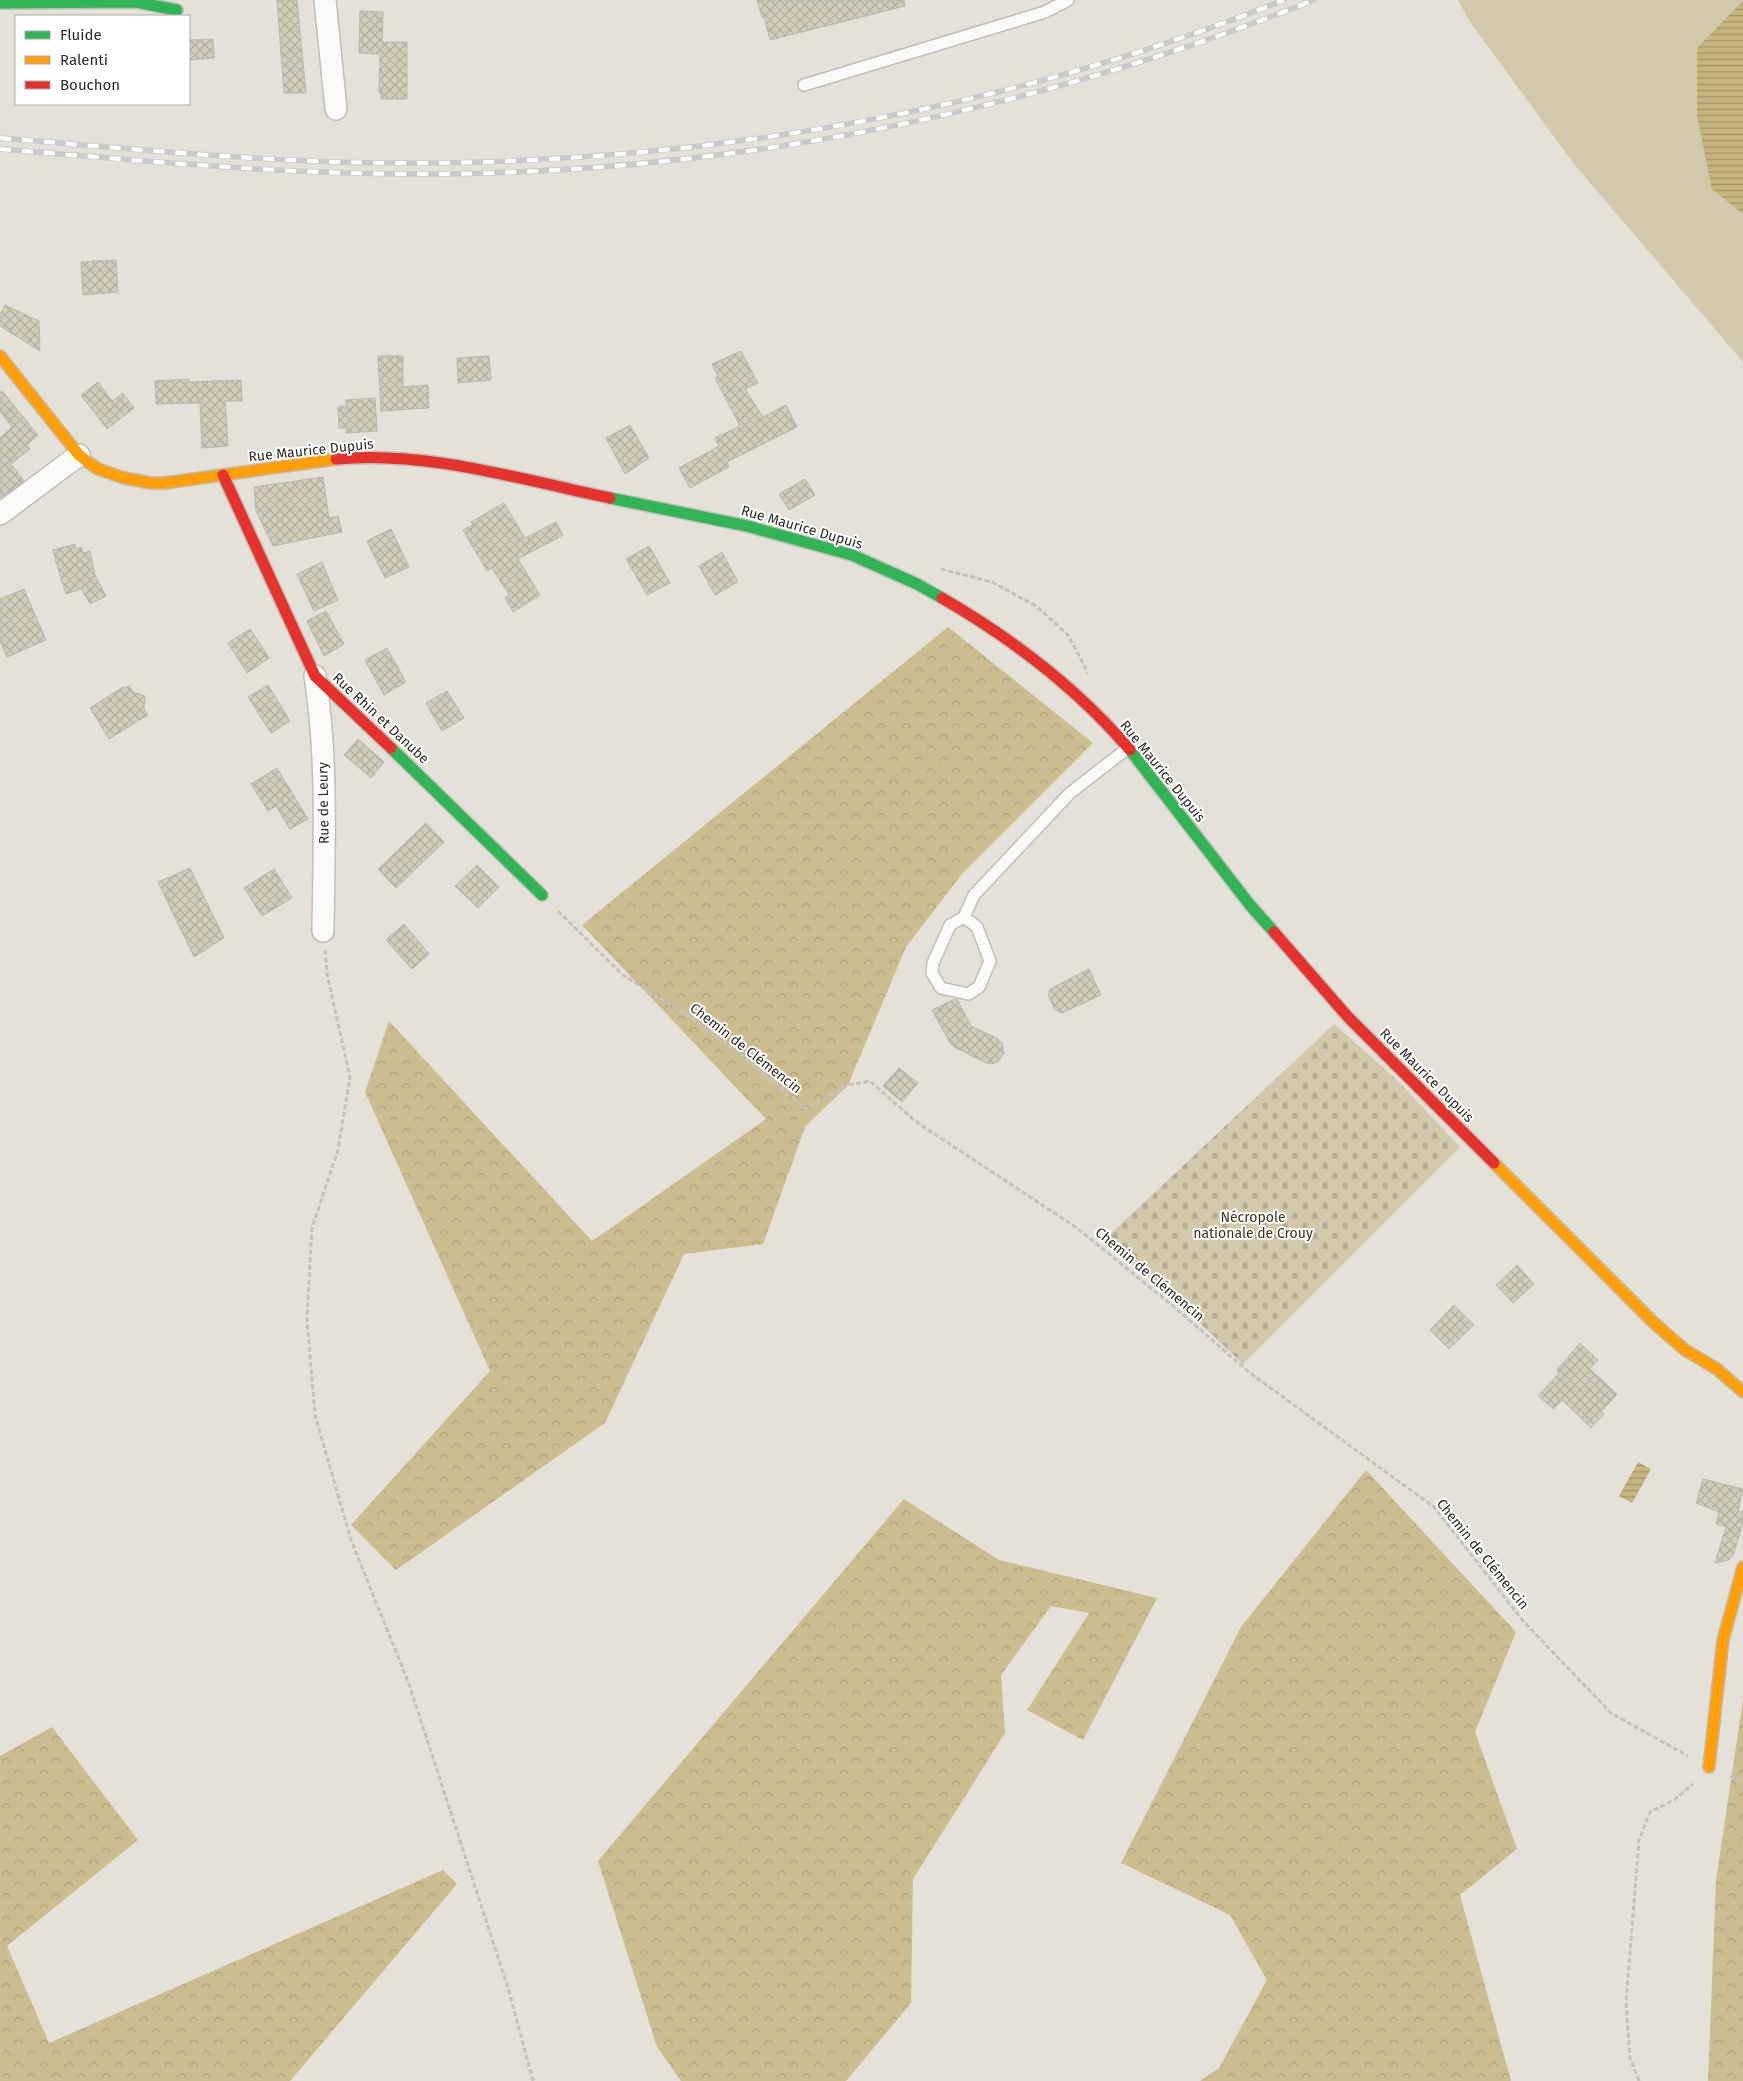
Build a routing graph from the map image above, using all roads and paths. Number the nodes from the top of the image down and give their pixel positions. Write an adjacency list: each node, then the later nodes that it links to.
1 (325, 0): 7 (street)
2 (1068, 0): 6 (lane)
3 (0, 2): 4 (main road)
4 (137, 6): 5 (main road)
5 (177, 10)
6 (804, 85)
7 (336, 108)
8 (0, 356): 9 (main road, Rue Maurice Dupuis)
9 (79, 454): 10 (main road, Rue Maurice Dupuis); 11 (street)
10 (222, 475): 12 (main road, Rue Rhin et Danube); 13 (main road, Rue Maurice Dupuis)
11 (0, 514)
12 (315, 676): 14 (main road, Rue Rhin et Danube); 16 (street, Rue de Leury)
13 (1128, 748): 15 (lane); 17 (main road, Rue Maurice Dupuis)
14 (542, 895): 21 (path, Chemin de Clémencin)
15 (964, 917): 15 (lane)
16 (323, 932): 22 (path)
17 (1717, 1369): 18 (main road, Rue Maurice Dupuis); 19 (main road, Rue Maurice Dupuis)
18 (1741, 1375)
19 (1743, 1392)
20 (1743, 1567): 21 (main road)
21 (1709, 1767): 23 (path)
22 (533, 2081)
23 (1639, 2081)

